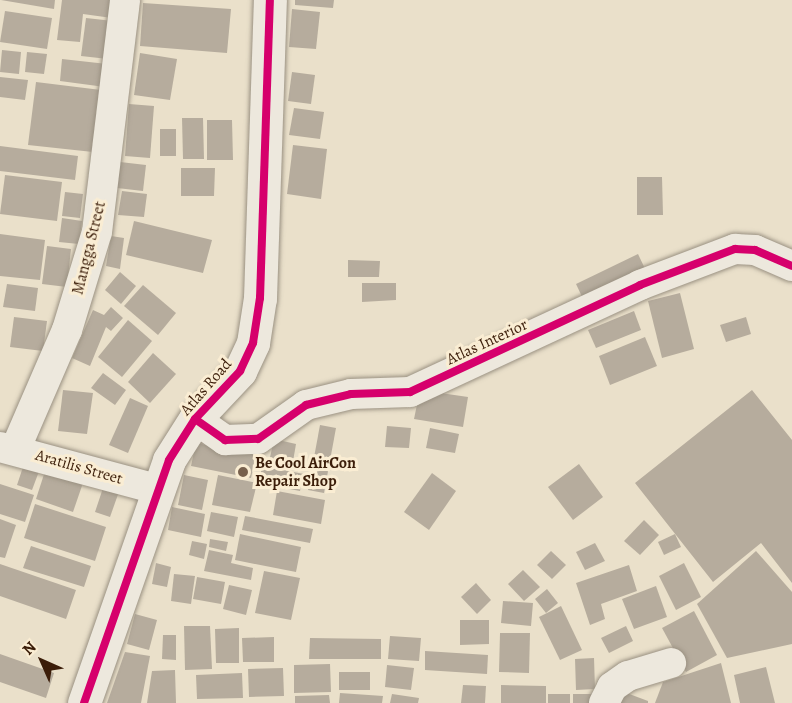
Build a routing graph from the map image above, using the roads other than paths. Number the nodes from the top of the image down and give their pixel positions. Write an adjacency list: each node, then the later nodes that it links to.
1 (125, 0): 5 (street, Mangga Street)
2 (270, 0): 4 (street, Atlas Road)
3 (792, 266): 4 (street, Atlas Interior)
4 (195, 419): 6 (street, Atlas Road)
5 (8, 448): 6 (street, Aratilis Street)
6 (157, 489): 8 (street, Atlas Road)
7 (671, 663): 9 (street)
8 (84, 703)
9 (604, 703)

